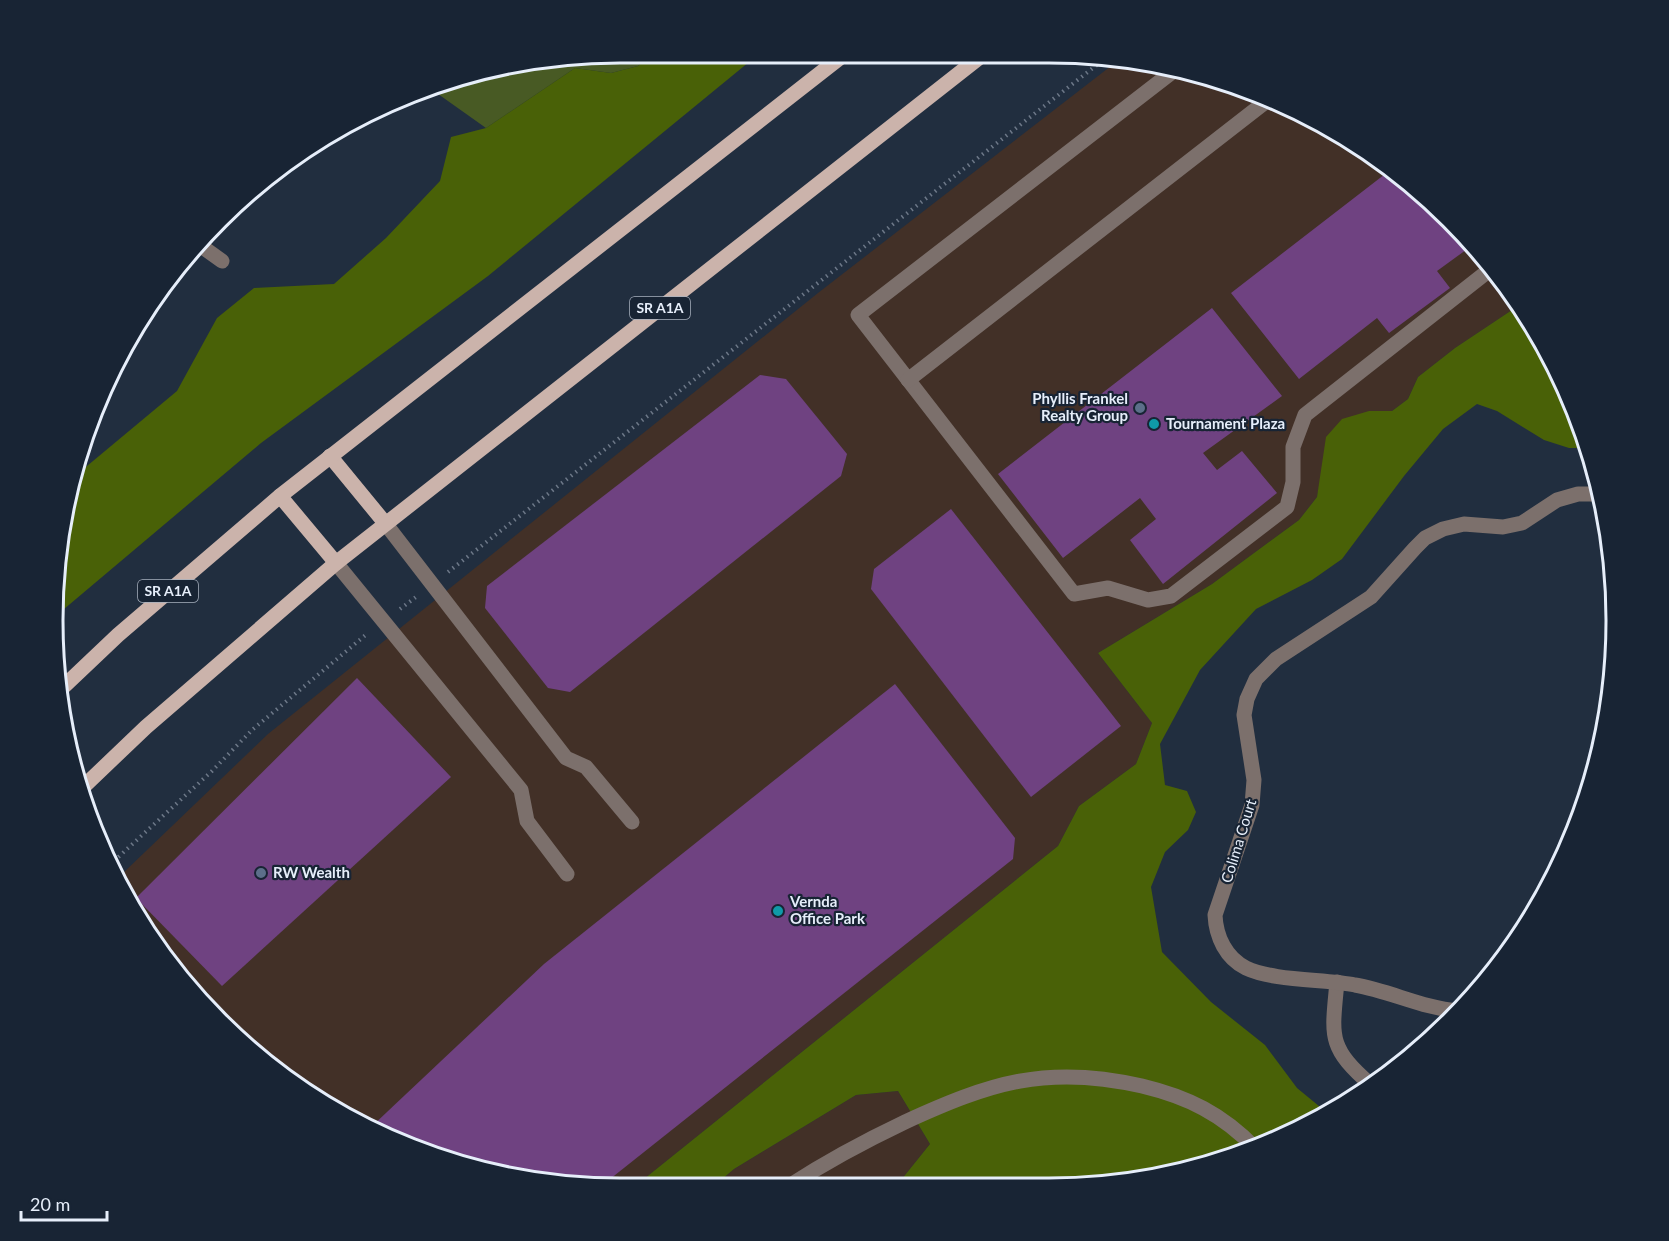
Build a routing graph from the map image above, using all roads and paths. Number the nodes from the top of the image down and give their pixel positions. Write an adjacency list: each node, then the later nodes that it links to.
1 (833, 63): 10 (main road, SR A1A)
2 (972, 63): 13 (main road, SR A1A)
3 (1096, 65): 15 (path)
4 (1167, 76): 9 (street)
5 (1262, 105): 9 (street)
6 (205, 249): 7 (street)
7 (222, 261)
8 (1485, 274): 9 (street)
9 (908, 380)
10 (330, 456): 12 (main road, SR A1A); 13 (main road)
11 (1591, 494): 22 (street, Colima Court)
12 (280, 496): 14 (main road); 17 (main road, SR A1A)
13 (385, 523): 14 (main road, SR A1A); 15 (street)
14 (336, 563): 16 (street); 18 (main road, SR A1A)
15 (433, 584): 16 (path); 19 (street)
16 (384, 622): 20 (path); 21 (street)
17 (67, 683)
18 (88, 783)
19 (632, 822)
20 (116, 859)
21 (567, 874)
22 (1337, 982): 23 (street, Colima Court); 24 (street)
23 (1449, 1009)
24 (1365, 1079)
25 (1248, 1141): 26 (street)
26 (803, 1178)

